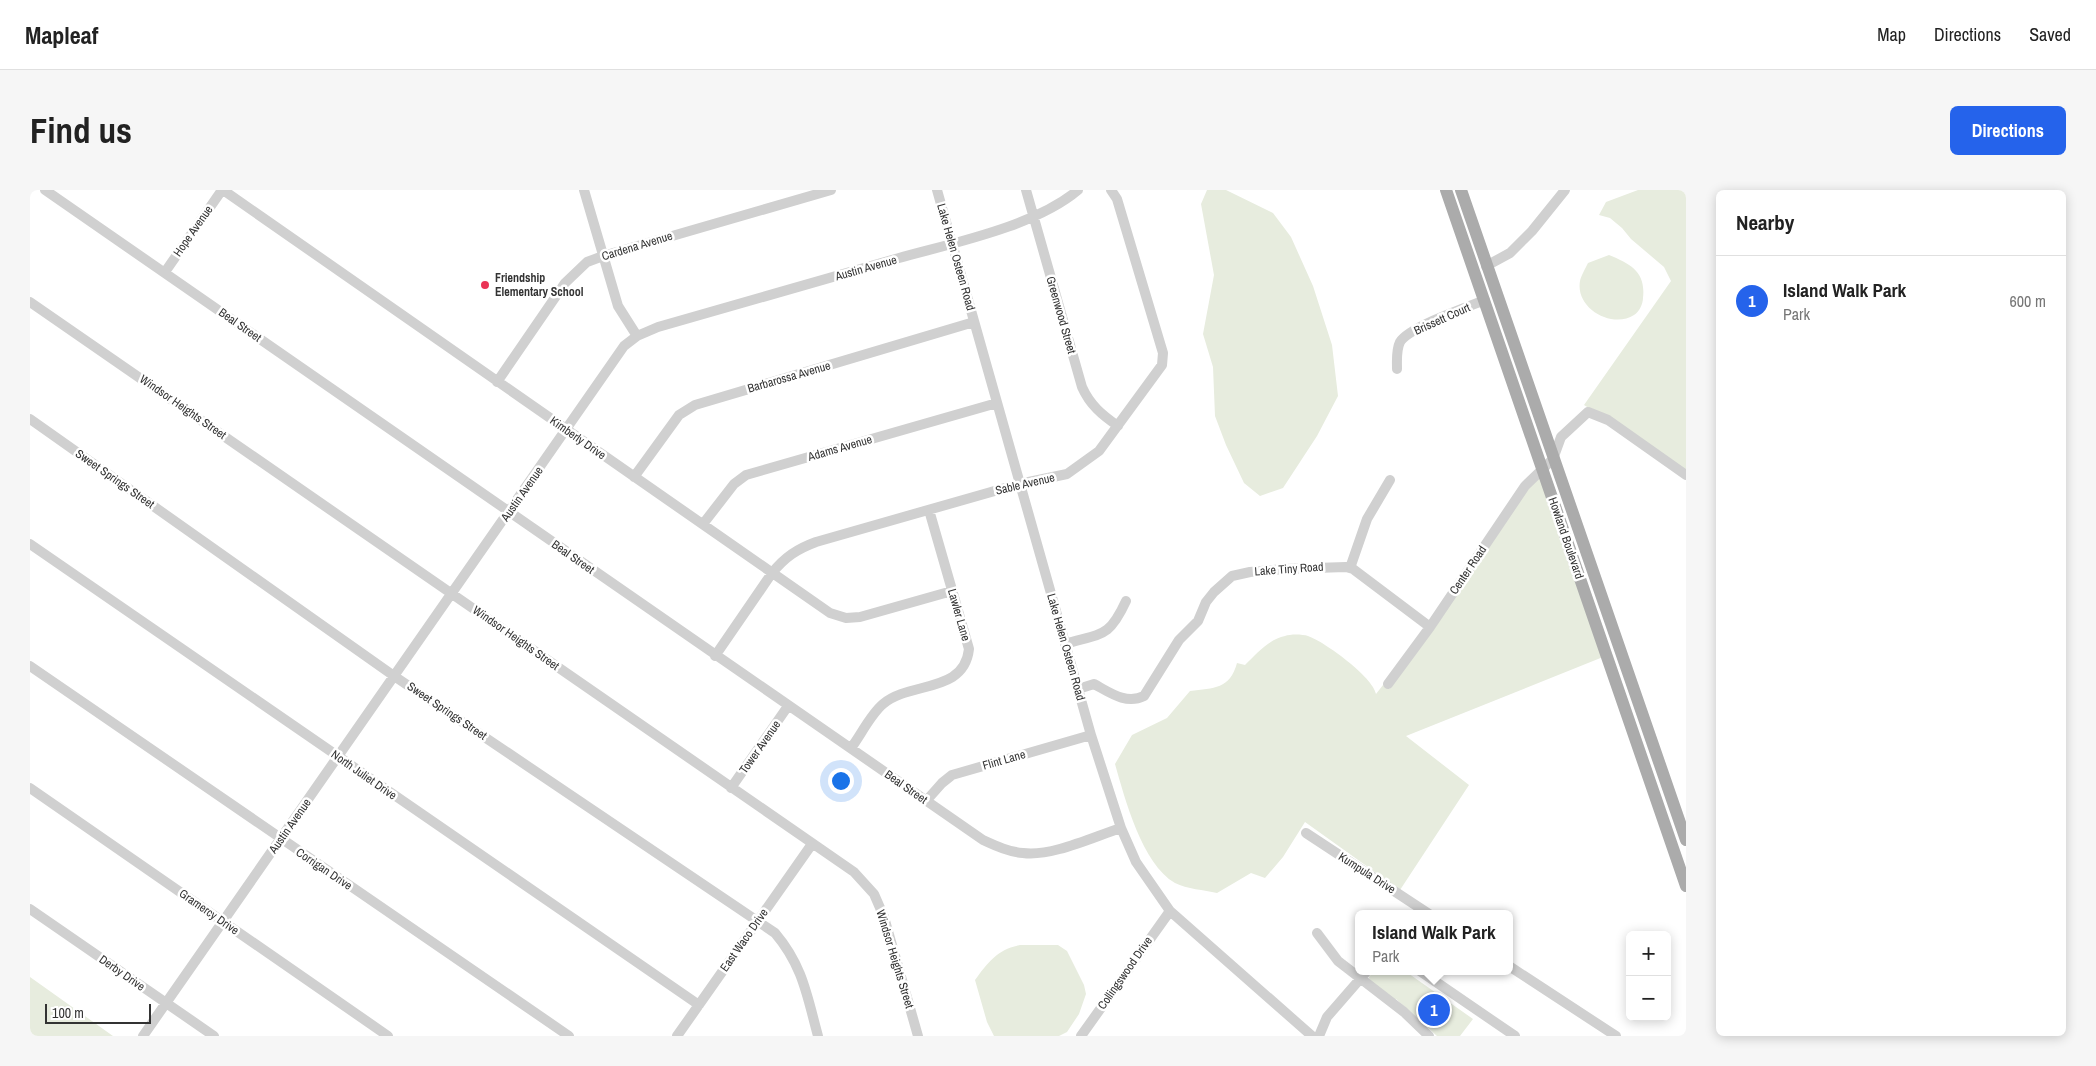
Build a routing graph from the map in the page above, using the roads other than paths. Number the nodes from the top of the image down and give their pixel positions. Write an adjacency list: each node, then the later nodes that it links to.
1 (45, 190): 16 (street, Beal Street)
2 (222, 190): 16 (street, Hope Avenue); 22 (street, Kimberly Drive)
3 (584, 190): 14 (street)
4 (831, 190): 14 (street, Cardena Avenue)
5 (936, 190): 13 (street, Lake Helen Osteen Road)
6 (1026, 190): 12 (street, Greenwood Street)
7 (1078, 190): 12 (street, Austin Avenue)
8 (1111, 190): 25 (street, Sable Avenue)
9 (1446, 190): 17 (main road, Howland Boulevard)
10 (1461, 190): 15 (main road, Howland Boulevard)
11 (1565, 190): 15 (street)
12 (1033, 217): 13 (street, Austin Avenue); 25 (street, Greenwood Street)
13 (951, 243): 19 (street, Lake Helen Osteen Road); 20 (street, Austin Avenue)
14 (603, 256): 20 (street); 22 (street, Cardena Avenue)
15 (1486, 266): 27 (main road, Howland Boulevard)
16 (165, 272): 34 (street, Beal Street)
17 (1485, 300): 21 (street, Brissett Court); 28 (main road, Howland Boulevard)
18 (30, 302): 40 (street, Windsor Heights Street)
19 (974, 322): 23 (street, Lake Helen Osteen Road); 30 (street, Barbarossa Avenue)
20 (637, 336): 26 (street, Austin Avenue)
21 (1397, 369)
22 (497, 382): 26 (street, Kimberly Drive)
23 (997, 403): 32 (street, Lake Helen Osteen Road); 35 (street, Adams Avenue)
24 (30, 419): 46 (street, Sweet Springs Street)
25 (1118, 426): 32 (street, Sable Avenue)
26 (567, 429): 30 (street, Kimberly Drive); 34 (street, Austin Avenue)
27 (1553, 459): 28 (street, Center Road); 29 (street); 60 (main road, Howland Boulevard)
28 (1542, 469): 42 (street, Center Road); 56 (main road, Howland Boulevard)
29 (1686, 475)
30 (634, 477): 35 (street, Kimberly Drive)
31 (1390, 480): 37 (street)
32 (1019, 484): 33 (street, Sable Avenue); 43 (street, Lake Helen Osteen Road)
33 (929, 510): 38 (street, Sable Avenue); 39 (street, Lawler Lane)
34 (510, 513): 40 (street, Austin Avenue); 44 (street, Beal Street)
35 (703, 524): 38 (street, Kimberly Drive)
36 (30, 544): 52 (street, North Juliet Drive)
37 (1350, 568): 42 (street); 48 (street, Lake Tiny Road)
38 (772, 573): 39 (street, Kimberly Drive); 44 (street, Sable Avenue)
39 (952, 591): 51 (street, Lawler Lane)
40 (452, 593): 46 (street, Austin Avenue); 54 (street, Windsor Heights Street)
41 (1126, 601): 43 (street)
42 (1430, 627): 47 (street, Center Road)
43 (1065, 644): 48 (street, Lake Helen Osteen Road)
44 (715, 656): 49 (street, Beal Street)
45 (30, 666): 59 (street, Corrigan Drive)
46 (394, 676): 52 (street, Austin Avenue); 67 (street, Sweet Springs Street)
47 (1388, 684)
48 (1078, 689): 50 (street, Lake Helen Osteen Road)
49 (788, 706): 51 (street, Beal Street); 54 (street, Tower Avenue)
50 (1091, 735): 55 (street, Flint Lane); 57 (street, Lake Helen Osteen Road)
51 (851, 748): 55 (street, Beal Street)
52 (338, 757): 59 (street, Austin Avenue); 75 (street, North Juliet Drive)
53 (30, 788): 68 (street, Gramercy Drive)
54 (731, 788): 61 (street, Windsor Heights Street)
55 (926, 801): 57 (street, Beal Street)
56 (1663, 818): 62 (main road); 63 (main road, Howland Boulevard)
57 (1121, 828): 66 (street, Lake Helen Osteen Road)
58 (1306, 833): 65 (street, Kumpula Drive)
59 (281, 840): 68 (street, Austin Avenue); 79 (street, Corrigan Drive)
60 (1686, 840)
61 (812, 844): 67 (street, East Waco Drive); 82 (street, Windsor Heights Street)
62 (1686, 864)
63 (1686, 886)
64 (30, 909): 74 (street, Derby Drive)
65 (1423, 910)
66 (1170, 911): 83 (street, Collingswood Drive); 84 (street, Lake Helen Osteen Road)
67 (758, 921): 75 (street, East Waco Drive); 81 (street, Sweet Springs Street)
68 (224, 922): 74 (street, Austin Avenue); 78 (street, Gramercy Drive)
69 (1317, 933): 71 (street)
70 (1513, 969): 88 (street)
71 (1355, 970)
72 (1364, 975): 85 (street); 86 (street)
73 (1426, 975): 87 (street)
74 (166, 1003): 76 (street, Austin Avenue); 77 (street, Derby Drive)
75 (699, 1005): 80 (street, East Waco Drive)
76 (143, 1036)
77 (214, 1036)
78 (388, 1036)
79 (569, 1036)
80 (677, 1036)
81 (818, 1036)
82 (918, 1036)
83 (1081, 1036)
84 (1312, 1036)
85 (1319, 1036)
86 (1429, 1036)
87 (1515, 1036)
88 (1616, 1036)

